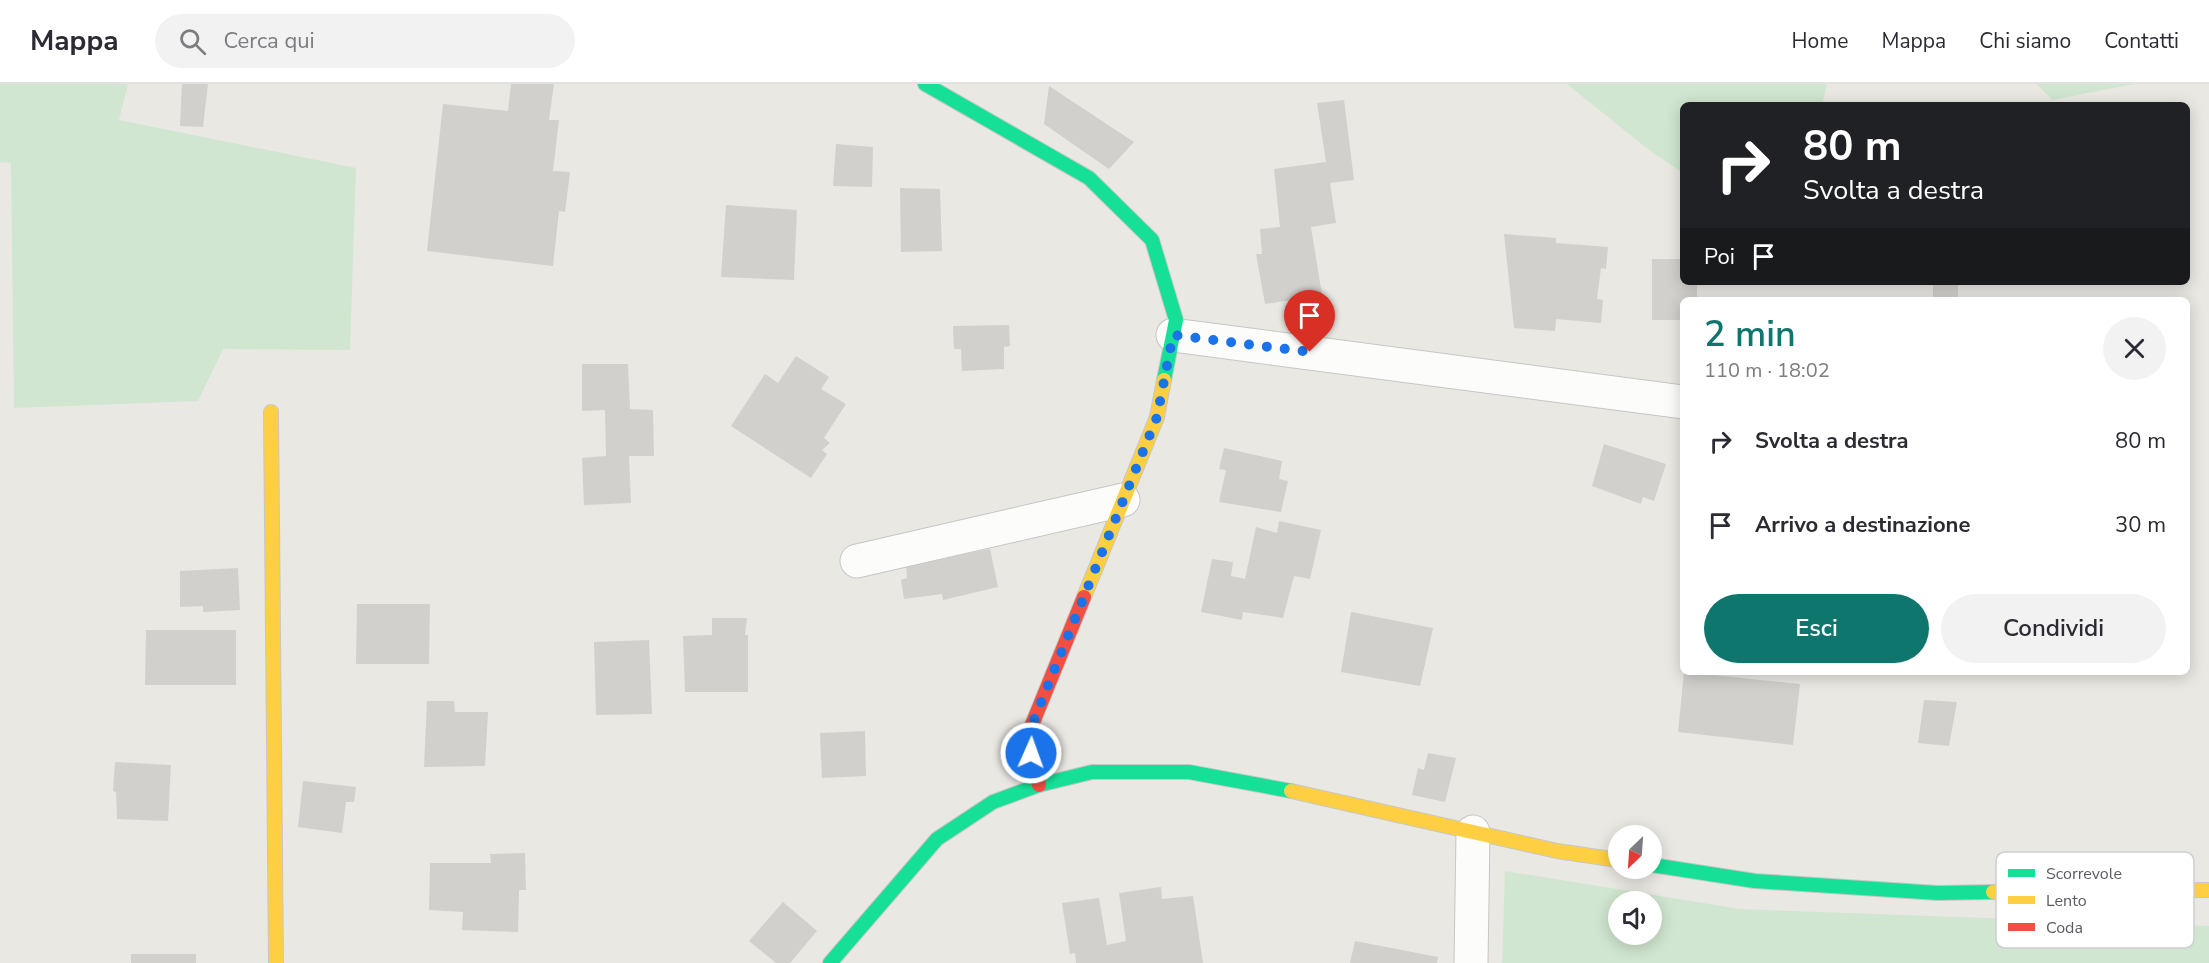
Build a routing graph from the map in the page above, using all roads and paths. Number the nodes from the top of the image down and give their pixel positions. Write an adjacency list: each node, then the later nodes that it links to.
1 (925, 84): 2 (main road)
2 (1173, 335): 3 (street); 5 (main road)
3 (1680, 402)
4 (271, 412): 14 (main road)
5 (1123, 500): 6 (street); 7 (main road)
6 (857, 561)
7 (1039, 785): 8 (main road); 15 (main road)
8 (1473, 832): 9 (main road); 16 (street)
9 (1608, 859)
10 (1662, 867): 13 (main road)
11 (2194, 891): 12 (main road)
12 (2209, 891)
13 (1996, 893)
14 (276, 963)
15 (830, 963)
16 (1471, 963)

